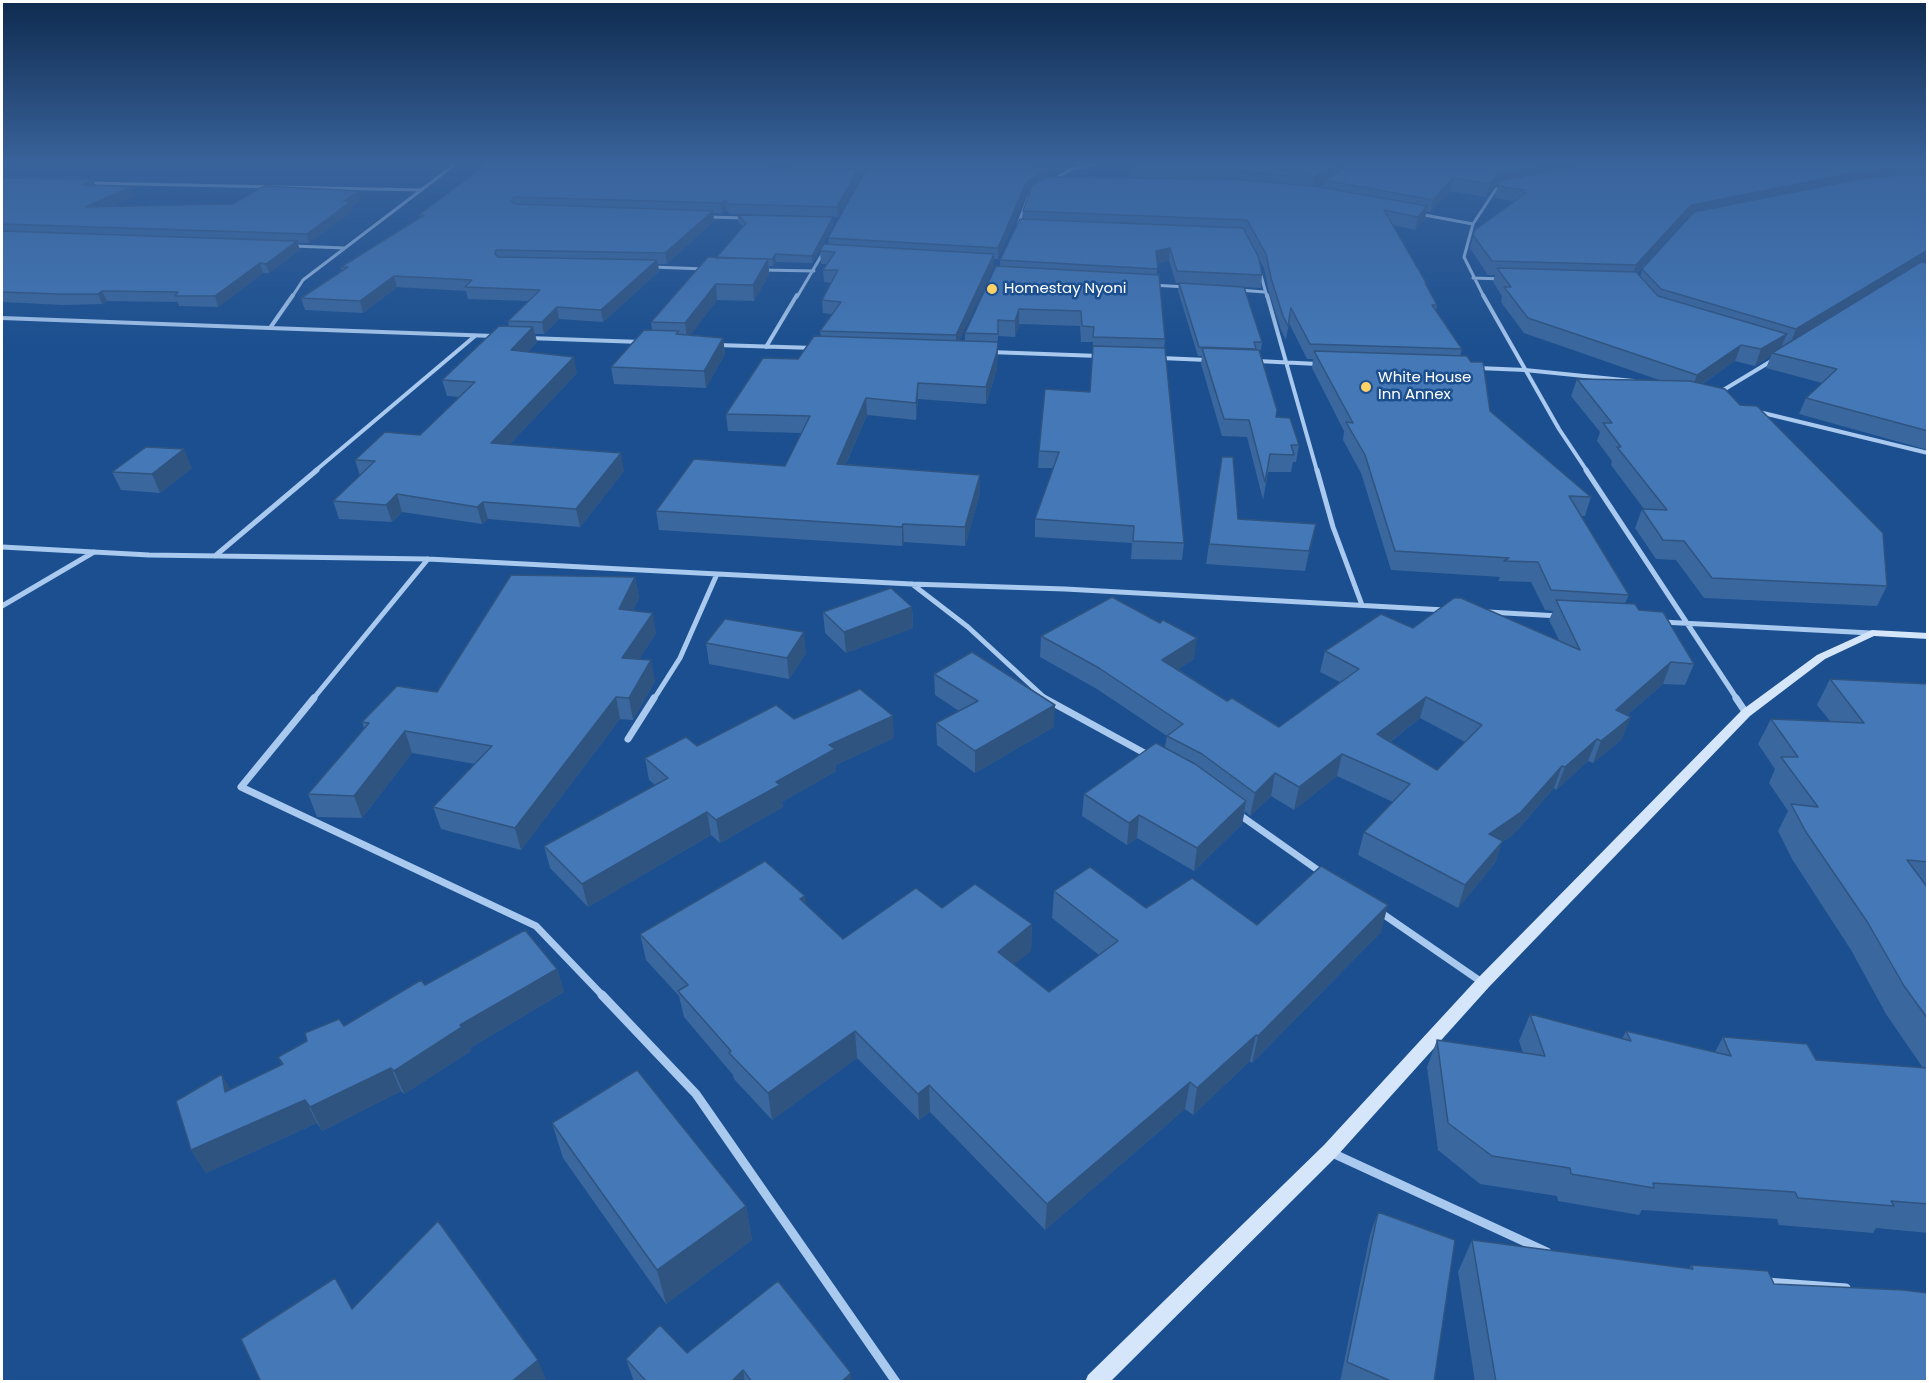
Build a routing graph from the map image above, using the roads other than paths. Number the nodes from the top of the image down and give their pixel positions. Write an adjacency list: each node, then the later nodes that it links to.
1 (373, 227): 6 (street)
2 (1023, 227): 3 (street)
3 (1029, 227)
4 (1472, 227): 13 (street)
5 (286, 246): 6 (street)
6 (345, 248): 20 (street)
7 (823, 252): 12 (street)
8 (1253, 252): 18 (street)
9 (652, 267): 10 (street)
10 (710, 269)
11 (756, 270): 12 (street)
12 (814, 271): 26 (street)
13 (1473, 278): 14 (street); 37 (street)
14 (1507, 279)
15 (1147, 285): 16 (street)
16 (1194, 288)
17 (1230, 290): 18 (street)
18 (1265, 292): 34 (street)
19 (2, 318): 20 (street)
20 (270, 328): 21 (street)
21 (476, 336): 22 (street); 44 (street)
22 (499, 337)
23 (522, 338): 24 (street)
24 (649, 342)
25 (707, 345): 26 (street)
26 (766, 347): 27 (street)
27 (823, 348)
28 (983, 352): 30 (street)
29 (1783, 355): 39 (street)
30 (1101, 356)
31 (1159, 358): 32 (street)
32 (1217, 360)
33 (1252, 361): 34 (street)
34 (1287, 363): 35 (street); 48 (street)
35 (1323, 364)
36 (1477, 368): 37 (street)
37 (1525, 370): 38 (street); 54 (street)
38 (1644, 384)
39 (1717, 394)
40 (1754, 411): 41 (street)
41 (1928, 453)
42 (2, 546): 43 (street)
43 (95, 552): 44 (street); 49 (street)
44 (215, 556): 45 (street)
45 (428, 559): 46 (street); 68 (street)
46 (717, 574): 47 (street); 58 (street)
47 (911, 584): 48 (street); 59 (street)
48 (1362, 605): 50 (street)
49 (2, 606)
50 (1454, 610)
51 (1478, 612): 52 (street)
52 (1570, 617)
53 (1651, 622): 54 (street)
54 (1686, 624): 55 (street); 57 (street)
55 (1872, 633): 56 (street); 57 (street)
56 (1928, 636)
57 (1746, 713): 63 (street)
58 (628, 739)
59 (1155, 759)
60 (1232, 809): 61 (street)
61 (1328, 877)
62 (1376, 910): 63 (street)
63 (1483, 983): 64 (street)
64 (1330, 1151): 65 (street); 69 (street)
65 (1556, 1256)
66 (1752, 1280): 67 (street)
67 (1857, 1289)
68 (896, 1382)
69 (1095, 1382)

